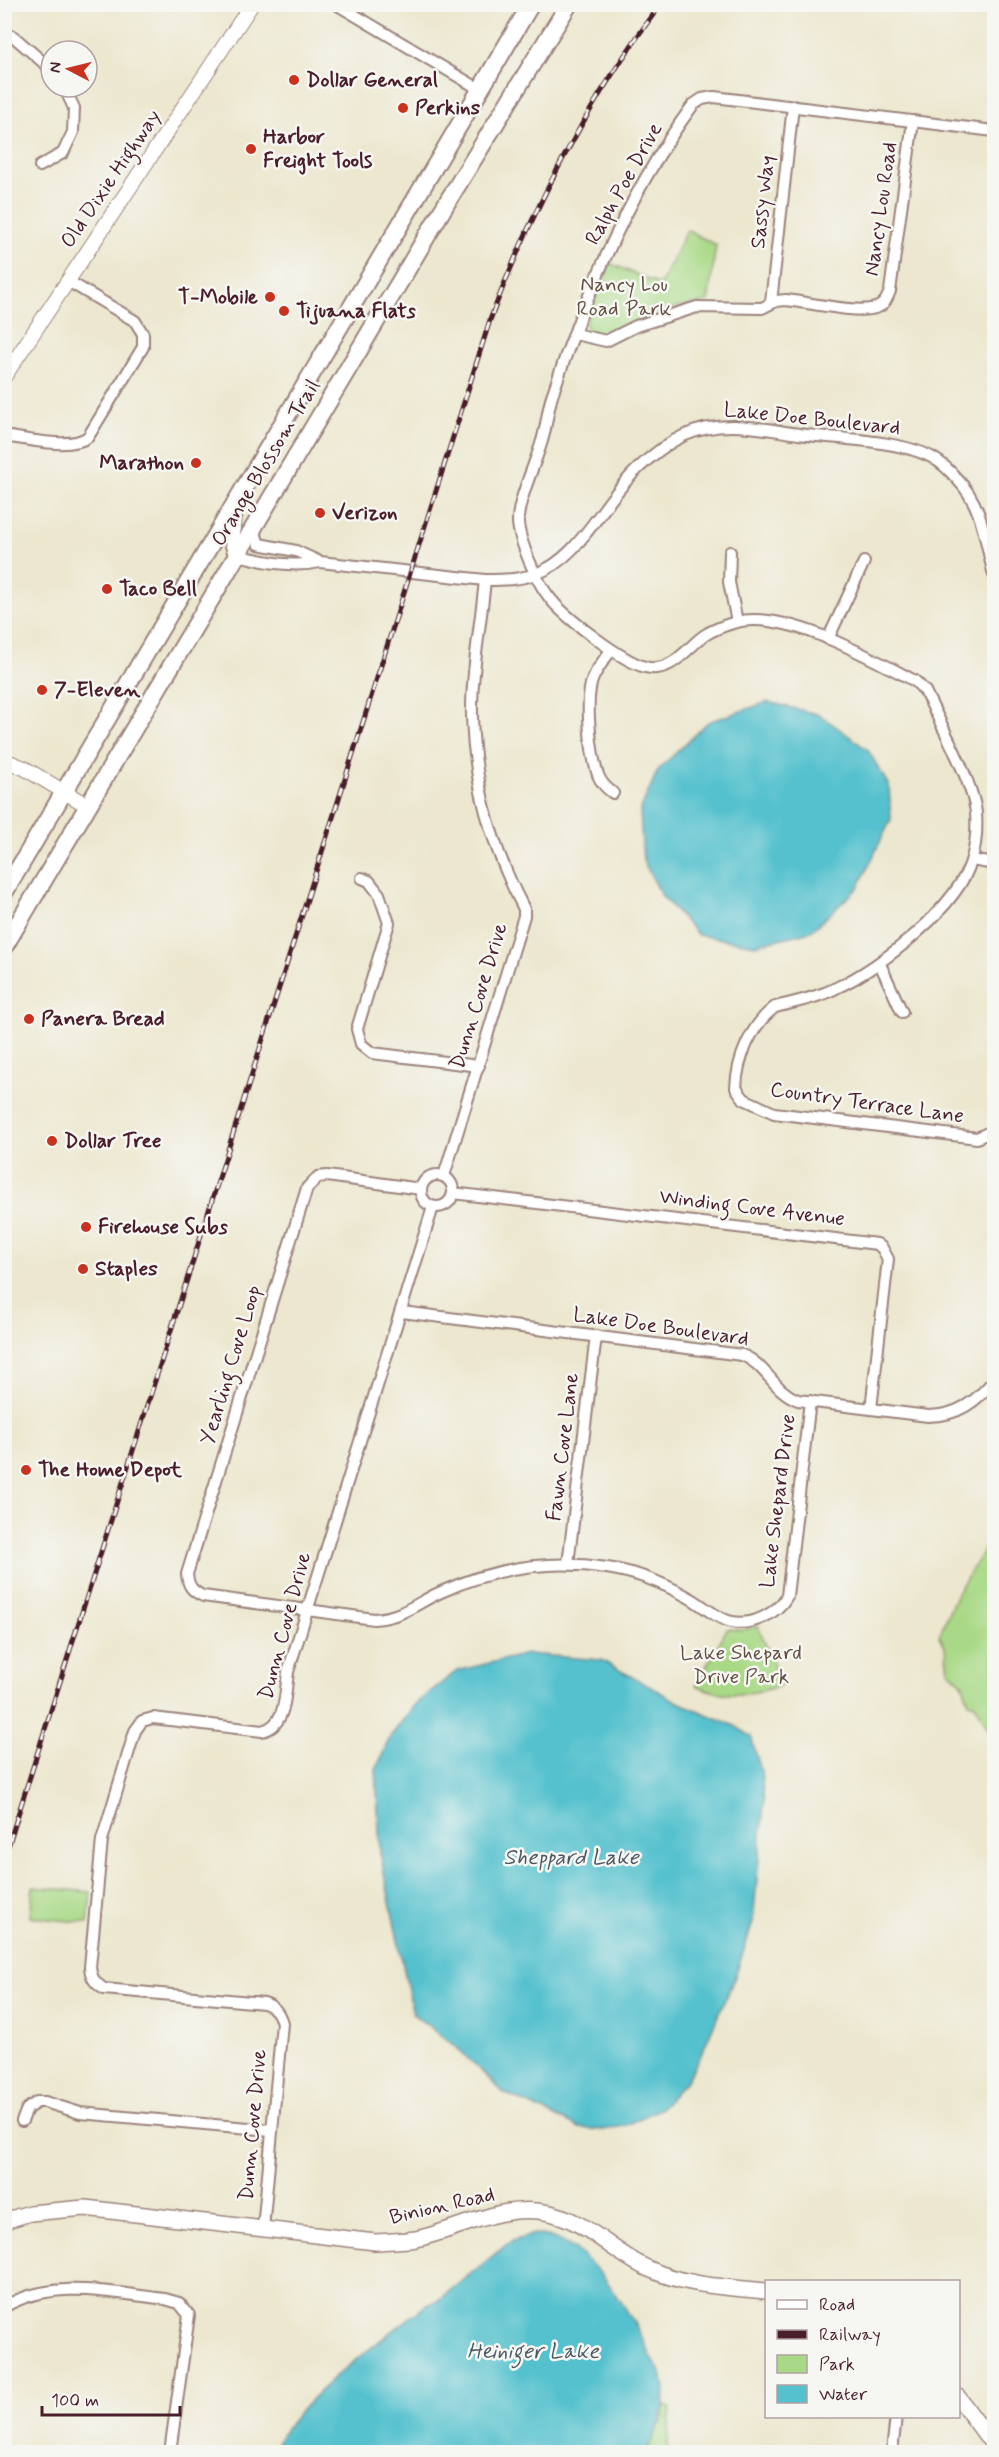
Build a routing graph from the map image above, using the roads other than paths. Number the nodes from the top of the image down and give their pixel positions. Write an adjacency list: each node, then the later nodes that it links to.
1 (252, 4): 13 (street, Old Dixie Highway)
2 (336, 4): 7 (street)
3 (531, 4): 7 (main road, Orange Blossom Trail)
4 (569, 4): 19 (main road, Orange Blossom Trail)
5 (4, 33): 6 (street)
6 (39, 59)
7 (481, 90): 18 (main road, Orange Blossom Trail)
8 (70, 99): 12 (street)
9 (794, 106): 10 (street, Ralph Poe Drive); 14 (street, Sassy Way); 15 (street, Ralph Poe Drive)
10 (913, 121): 11 (street, Ralph Poe Drive); 14 (street, Nancy Lou Road)
11 (994, 131)
12 (40, 166)
13 (68, 281): 16 (street, Old Dixie Highway); 17 (street)
14 (771, 302): 15 (street, Nancy Lou Road)
15 (575, 334): 25 (street, Ralph Poe Drive)
16 (4, 377)
17 (4, 436)
18 (235, 505): 21 (main road, Orange Blossom Trail); 22 (main road)
19 (256, 525): 22 (main road, Orange Blossom Trail); 23 (street, Lake Doe Boulevard)
20 (730, 552): 29 (street)
21 (206, 553): 28 (main road); 33 (main road, Orange Blossom Trail)
22 (238, 555): 23 (street, Lake Doe Boulevard); 28 (main road, Orange Blossom Trail)
23 (320, 562): 27 (street, Lake Doe Boulevard)
24 (864, 562): 30 (street)
25 (534, 574): 26 (street, Lake Doe Boulevard); 27 (street, Lake Doe Boulevard); 31 (street, Ralph Poe Drive)
26 (994, 575)
27 (485, 580): 43 (street, Dunn Cove Drive)
28 (214, 594): 35 (main road, Orange Blossom Trail)
29 (737, 622): 30 (street, Ralph Poe Drive); 31 (street, Ralph Poe Drive)
30 (828, 639): 36 (street, Ralph Poe Drive)
31 (611, 651): 34 (street)
32 (4, 760): 33 (street)
33 (64, 792): 35 (street); 39 (main road, Orange Blossom Trail)
34 (612, 793)
35 (88, 806): 40 (main road, Orange Blossom Trail)
36 (972, 860): 37 (street); 41 (street)
37 (994, 864)
38 (362, 878): 43 (street)
39 (4, 892)
40 (4, 947)
41 (880, 964): 42 (street); 44 (street, Country Terrace Lane)
42 (902, 1012)
43 (478, 1066): 45 (street, Dunn Cove Drive)
44 (994, 1130)
45 (444, 1176): 46 (street); 47 (street)
46 (421, 1189): 48 (street); 55 (street, Yearling Cove Loop)
47 (453, 1194): 48 (street); 53 (street, Winding Cove Avenue)
48 (433, 1207): 49 (street, Dunn Cove Drive)
49 (402, 1312): 50 (street, Lake Doe Boulevard); 55 (street, Dunn Cove Drive)
50 (596, 1336): 52 (street, Lake Doe Boulevard); 54 (street, Fawn Cove Lane)
51 (994, 1380): 53 (street, Lake Doe Boulevard)
52 (810, 1401): 53 (street, Lake Doe Boulevard); 54 (street, Lake Shepard Drive)
53 (871, 1409)
54 (568, 1563): 55 (street, Lake Shepard Drive)
55 (308, 1610): 57 (street, Dunn Cove Drive)
56 (22, 2121): 57 (street)
57 (272, 2130): 59 (street, Dunn Cove Drive)
58 (4, 2221): 59 (main road, Binion Road)
59 (263, 2229): 60 (main road, Binion Road)
60 (765, 2291)
61 (4, 2307): 65 (street)
62 (960, 2400): 64 (main road)
63 (896, 2418): 66 (street)
64 (994, 2446)
65 (170, 2452)
66 (892, 2452)

